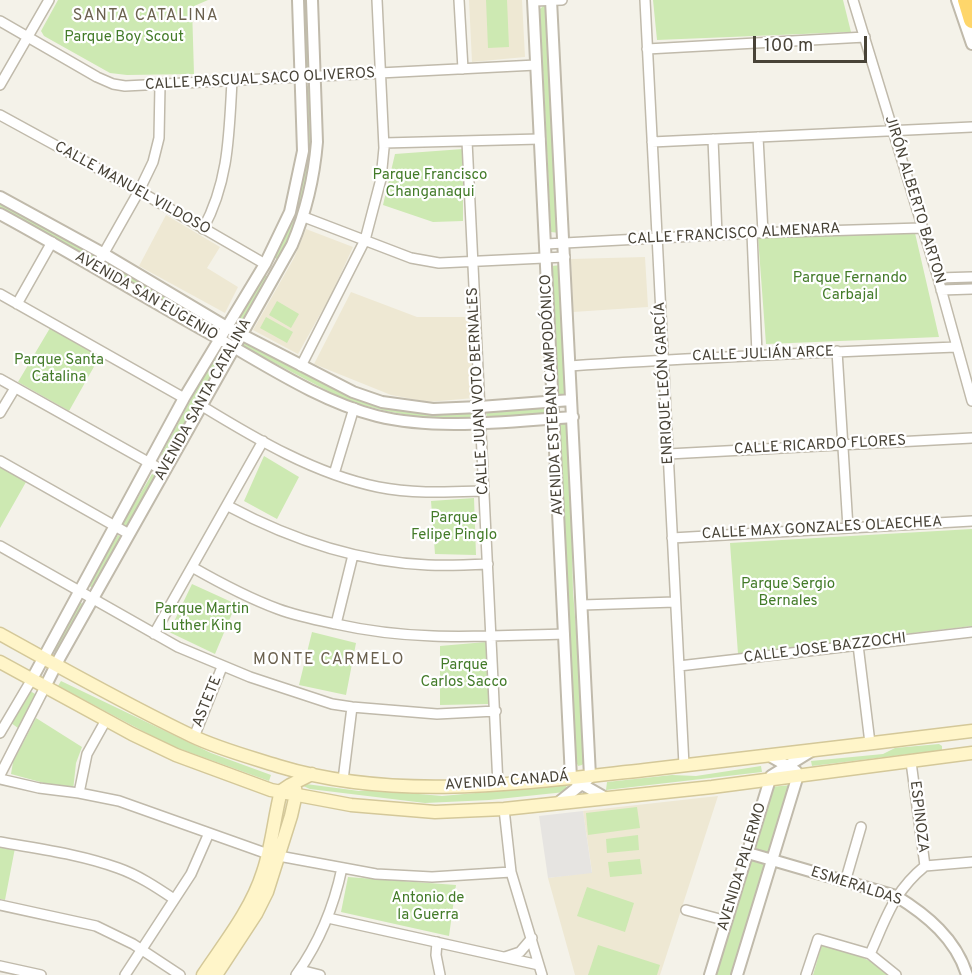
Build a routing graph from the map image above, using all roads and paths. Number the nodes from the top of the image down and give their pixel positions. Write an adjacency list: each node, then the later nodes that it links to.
1 (49, 0): 15 (street)
2 (298, 0): 23 (street, AVENIDA SANTA CATALINA)
3 (312, 0): 22 (street, AVENIDA SANTA CATALINA)
4 (377, 0): 21 (street)
5 (459, 0): 20 (street)
6 (551, 0): 7 (street); 12 (street); 49 (street, AVENIDA ESTEBAN CAMPODÓNICO)
7 (562, 0)
8 (645, 0): 18 (street, ENRIQUE LEÓN GARCÍA)
9 (853, 0): 16 (street, JIRÓN ALBERTO BARTON)
10 (957, 0): 17 (street)
11 (966, 0): 13 (highway)
12 (534, 1): 19 (street, AVENIDA ESTEBAN CAMPODÓNICO)
13 (972, 20)
14 (0, 21): 15 (street, CALLE PASCUAL SACO OLIVEROS)
15 (27, 37): 25 (street); 26 (street, CALLE PASCUAL SACO OLIVEROS)
16 (865, 37): 18 (street); 29 (street, JIRÓN ALBERTO BARTON)
17 (972, 44)
18 (647, 49): 34 (street, ENRIQUE LEÓN GARCÍA)
19 (536, 65): 20 (street, CALLE PASCUAL SACO OLIVEROS); 31 (street, AVENIDA ESTEBAN CAMPODÓNICO)
20 (463, 69): 21 (street, CALLE PASCUAL SACO OLIVEROS)
21 (382, 73): 22 (street, CALLE PASCUAL SACO OLIVEROS); 35 (street)
22 (316, 77): 23 (street, CALLE PASCUAL SACO OLIVEROS); 39 (street, AVENIDA SANTA CATALINA)
23 (302, 78): 24 (street, CALLE PASCUAL SACO OLIVEROS); 54 (street, AVENIDA SANTA CATALINA)
24 (232, 81): 26 (street, CALLE PASCUAL SACO OLIVEROS); 41 (street)
25 (0, 85)
26 (160, 85): 36 (street)
27 (0, 115): 36 (street, CALLE MANUEL VILDOSO)
28 (972, 127): 29 (street)
29 (893, 131): 30 (street); 40 (street, JIRÓN ALBERTO BARTON)
30 (758, 137): 32 (street); 43 (street)
31 (540, 139): 33 (street); 48 (street, AVENIDA ESTEBAN CAMPODÓNICO)
32 (713, 139): 34 (street); 44 (street)
33 (467, 141): 35 (street); 53 (street, CALLE JUAN VOTO BERNALES)
34 (652, 142): 45 (street, ENRIQUE LEÓN GARCÍA)
35 (384, 143): 46 (street)
36 (139, 191): 41 (street, CALLE MANUEL VILDOSO); 50 (street)
37 (0, 197): 50 (street, AVENIDA SAN EUGENIO)
38 (0, 214): 47 (street, AVENIDA SAN EUGENIO)
39 (304, 217): 46 (street); 63 (street, AVENIDA SANTA CATALINA)
40 (921, 228): 43 (street, CALLE FRANCISCO ALMENARA); 57 (street, JIRÓN ALBERTO BARTON)
41 (203, 229): 54 (street, CALLE MANUEL VILDOSO)
42 (752, 233): 43 (street, CALLE FRANCISCO ALMENARA); 44 (street, CALLE FRANCISCO ALMENARA); 68 (street)
43 (763, 233)
44 (717, 235): 45 (street, CALLE FRANCISCO ALMENARA)
45 (658, 238): 49 (street, CALLE FRANCISCO ALMENARA); 69 (street, ENRIQUE LEÓN GARCÍA)
46 (365, 240): 53 (street); 70 (street)
47 (52, 242): 55 (street, AVENIDA SAN EUGENIO); 61 (street)
48 (546, 244): 49 (street, CALLE FRANCISCO ALMENARA); 52 (street, AVENIDA ESTEBAN CAMPODÓNICO)
49 (564, 244): 51 (street, AVENIDA ESTEBAN CAMPODÓNICO)
50 (104, 254): 55 (street); 62 (street, AVENIDA SAN EUGENIO)
51 (565, 257): 52 (street); 71 (street, AVENIDA ESTEBAN CAMPODÓNICO)
52 (547, 258): 53 (street); 77 (street, AVENIDA ESTEBAN CAMPODÓNICO)
53 (472, 262): 79 (street, CALLE JUAN VOTO BERNALES)
54 (265, 264): 62 (street, AVENIDA SANTA CATALINA)
55 (96, 267): 64 (street, AVENIDA SAN EUGENIO)
56 (972, 277): 57 (street)
57 (938, 278): 58 (street, JIRÓN ALBERTO BARTON)
58 (941, 290): 59 (street); 65 (street, JIRÓN ALBERTO BARTON)
59 (972, 290)
60 (0, 294): 61 (street)
61 (17, 304): 74 (street)
62 (225, 326): 63 (street, AVENIDA SAN EUGENIO); 64 (street, AVENIDA SANTA CATALINA)
63 (240, 334): 66 (street, AVENIDA SANTA CATALINA); 70 (street, AVENIDA SAN EUGENIO)
64 (218, 338): 66 (street, AVENIDA SAN EUGENIO); 74 (street, AVENIDA SANTA CATALINA)
65 (956, 346): 67 (street, CALLE JULIÁN ARCE); 76 (street, JIRÓN ALBERTO BARTON)
66 (234, 347): 78 (street, AVENIDA SANTA CATALINA); 80 (street, AVENIDA SAN EUGENIO)
67 (837, 351): 68 (street, CALLE JULIÁN ARCE); 87 (street)
68 (758, 354): 69 (street, CALLE JULIÁN ARCE)
69 (663, 358): 71 (street, CALLE JULIÁN ARCE); 88 (street, ENRIQUE LEÓN GARCÍA)
70 (301, 366): 79 (street, AVENIDA SAN EUGENIO)
71 (570, 366): 75 (street, AVENIDA ESTEBAN CAMPODÓNICO)
72 (0, 379): 73 (street)
73 (15, 388): 81 (street); 90 (street)
74 (184, 398): 90 (street, AVENIDA SANTA CATALINA)
75 (571, 400): 77 (street, AVENIDA SAN EUGENIO); 82 (street, AVENIDA ESTEBAN CAMPODÓNICO)
76 (972, 401)
77 (553, 402): 79 (street, AVENIDA SAN EUGENIO); 83 (street, AVENIDA ESTEBAN CAMPODÓNICO)
78 (202, 406): 86 (street); 91 (street, AVENIDA SANTA CATALINA)
79 (480, 407): 84 (street, CALLE JUAN VOTO BERNALES)
80 (354, 408): 84 (street, AVENIDA SAN EUGENIO); 92 (street)
81 (0, 413)
82 (573, 417): 83 (street, AVENIDA SAN EUGENIO); 107 (street, AVENIDA ESTEBAN CAMPODÓNICO)
83 (554, 418): 84 (street, AVENIDA SAN EUGENIO); 112 (street, AVENIDA ESTEBAN CAMPODÓNICO)
84 (480, 422): 93 (street, CALLE JUAN VOTO BERNALES)
85 (972, 438): 87 (street, CALLE RICARDO FLORES)
86 (263, 441): 92 (street); 94 (street)
87 (843, 445): 88 (street, CALLE RICARDO FLORES); 97 (street)
88 (668, 454): 99 (street, ENRIQUE LEÓN GARCÍA)
89 (0, 461): 96 (street)
90 (148, 462): 91 (street); 96 (street, AVENIDA SANTA CATALINA)
91 (164, 471): 98 (street, AVENIDA SANTA CATALINA)
92 (334, 474): 93 (street)
93 (484, 491): 102 (street, CALLE JUAN VOTO BERNALES)
94 (228, 506): 101 (street); 103 (street)
95 (972, 520): 97 (street, CALLE MAX GONZALES OLAECHEA)
96 (114, 526): 98 (street); 104 (street, AVENIDA SANTA CATALINA)
97 (848, 528): 99 (street, CALLE MAX GONZALES OLAECHEA)
98 (129, 534): 105 (street, AVENIDA SANTA CATALINA)
99 (672, 538): 106 (street, ENRIQUE LEÓN GARCÍA)
100 (0, 546): 104 (street)
101 (352, 555): 102 (street); 108 (street)
102 (488, 564): 113 (street, CALLE JUAN VOTO BERNALES)
103 (192, 567): 108 (street); 111 (street)
104 (79, 590): 105 (street); 115 (street, AVENIDA SANTA CATALINA)
105 (93, 598): 111 (street); 117 (street, AVENIDA SANTA CATALINA)
106 (675, 602): 107 (street); 118 (street, ENRIQUE LEÓN GARCÍA)
107 (582, 605): 142 (street, AVENIDA ESTEBAN CAMPODÓNICO)
108 (336, 624): 113 (street)
109 (972, 632): 114 (street, CALLE JOSE BAZZOCHI)
110 (0, 634): 115 (main road, AVENIDA CANADÁ)
111 (154, 634): 119 (street)
112 (564, 634): 113 (street); 142 (street, AVENIDA ESTEBAN CAMPODÓNICO)
113 (492, 636): 123 (street, CALLE JUAN VOTO BERNALES)
114 (858, 645): 118 (street, CALLE JOSE BAZZOCHI); 130 (street)
115 (42, 657): 117 (main road, AVENIDA CANADÁ); 120 (street, AVENIDA SANTA CATALINA)
116 (0, 662): 120 (main road, AVENIDA CANADÁ)
117 (55, 665): 121 (street, AVENIDA SANTA CATALINA); 128 (main road, AVENIDA CANADÁ)
118 (678, 666): 136 (street, ENRIQUE LEÓN GARCÍA)
119 (222, 667): 122 (street); 128 (street, ASTETE)
120 (32, 679): 121 (main road, AVENIDA CANADÁ); 125 (street, AVENIDA SANTA CATALINA)
121 (45, 687): 124 (main road, AVENIDA CANADÁ); 129 (street, AVENIDA SANTA CATALINA)
122 (352, 707): 123 (street); 144 (street)
123 (496, 711): 146 (street, CALLE JUAN VOTO BERNALES)
124 (106, 720): 147 (street); 148 (main road, AVENIDA CANADÁ)
125 (1, 731): 129 (street)
126 (968, 732): 127 (main road, AVENIDA CANADÁ); 132 (main road)
127 (934, 736): 130 (main road, AVENIDA CANADÁ); 134 (main road)
128 (194, 737): 137 (main road, AVENIDA CANADÁ)
129 (19, 738): 141 (street, AVENIDA SANTA CATALINA)
130 (870, 743): 131 (main road, AVENIDA CANADÁ)
131 (814, 750): 133 (main road, AVENIDA CANADÁ); 138 (street)
132 (969, 754): 134 (main road, AVENIDA CANADÁ)
133 (768, 755): 136 (main road, AVENIDA CANADÁ); 138 (street)
134 (941, 758): 135 (main road, AVENIDA CANADÁ)
135 (911, 762): 140 (main road, AVENIDA CANADÁ); 160 (street, ESPINOZA)
136 (684, 765): 142 (main road, AVENIDA CANADÁ)
137 (279, 766): 139 (main road, AVENIDA CANADÁ); 145 (main road)
138 (786, 766): 140 (street); 143 (street)
139 (312, 774): 144 (main road, AVENIDA CANADÁ); 145 (main road)
140 (798, 775): 143 (main road, AVENIDA CANADÁ); 158 (street, AVENIDA PALERMO)
141 (0, 777): 147 (street)
142 (581, 779): 146 (main road, AVENIDA CANADÁ); 150 (street); 151 (street)
143 (770, 779): 150 (main road, AVENIDA CANADÁ); 156 (street, AVENIDA PALERMO)
144 (343, 780): 146 (main road, AVENIDA CANADÁ)
145 (292, 783): 148 (main road); 149 (main road)
146 (498, 785)
147 (79, 793): 154 (street)
148 (281, 793): 149 (main road, AVENIDA CANADÁ); 157 (main road)
149 (295, 796): 152 (main road, AVENIDA CANADÁ); 157 (main road)
150 (606, 798): 151 (main road, AVENIDA CANADÁ)
151 (558, 803): 152 (main road, AVENIDA CANADÁ)
152 (504, 809): 162 (street)
153 (861, 826): 163 (street)
154 (208, 833): 157 (street); 165 (street)
155 (0, 842): 165 (street)
156 (748, 853): 158 (street, ESMERALDAS); 169 (street, AVENIDA PALERMO)
157 (274, 855): 161 (street); 182 (main road); 183 (main road)
158 (772, 861): 163 (street, ESMERALDAS); 187 (street, AVENIDA PALERMO)
159 (972, 862): 160 (street)
160 (924, 867): 164 (street, ESPINOZA)
161 (342, 868): 162 (street); 168 (street)
162 (511, 872): 170 (street)
163 (845, 882): 164 (street, ESMERALDAS)
164 (896, 896): 173 (street, ESPINOZA); 177 (street, ESMERALDAS)
165 (174, 899): 172 (street)
166 (0, 905): 172 (street)
167 (686, 910): 169 (street)
168 (328, 918): 171 (street); 178 (street)
169 (727, 921): 186 (street, AVENIDA PALERMO)
170 (532, 938): 174 (street); 176 (street)
171 (437, 942): 174 (street); 185 (street)
172 (142, 950): 180 (street); 181 (street)
173 (870, 954): 188 (street); 189 (street)
174 (503, 957): 176 (street)
175 (0, 966): 179 (street)
176 (540, 970)
177 (968, 970)
178 (298, 972): 184 (street)
179 (41, 975)
180 (124, 975)
181 (180, 975)
182 (203, 975)
183 (216, 975)
184 (320, 975)
185 (440, 975)
186 (710, 975)
187 (737, 975)
188 (806, 975)
189 (896, 975)

